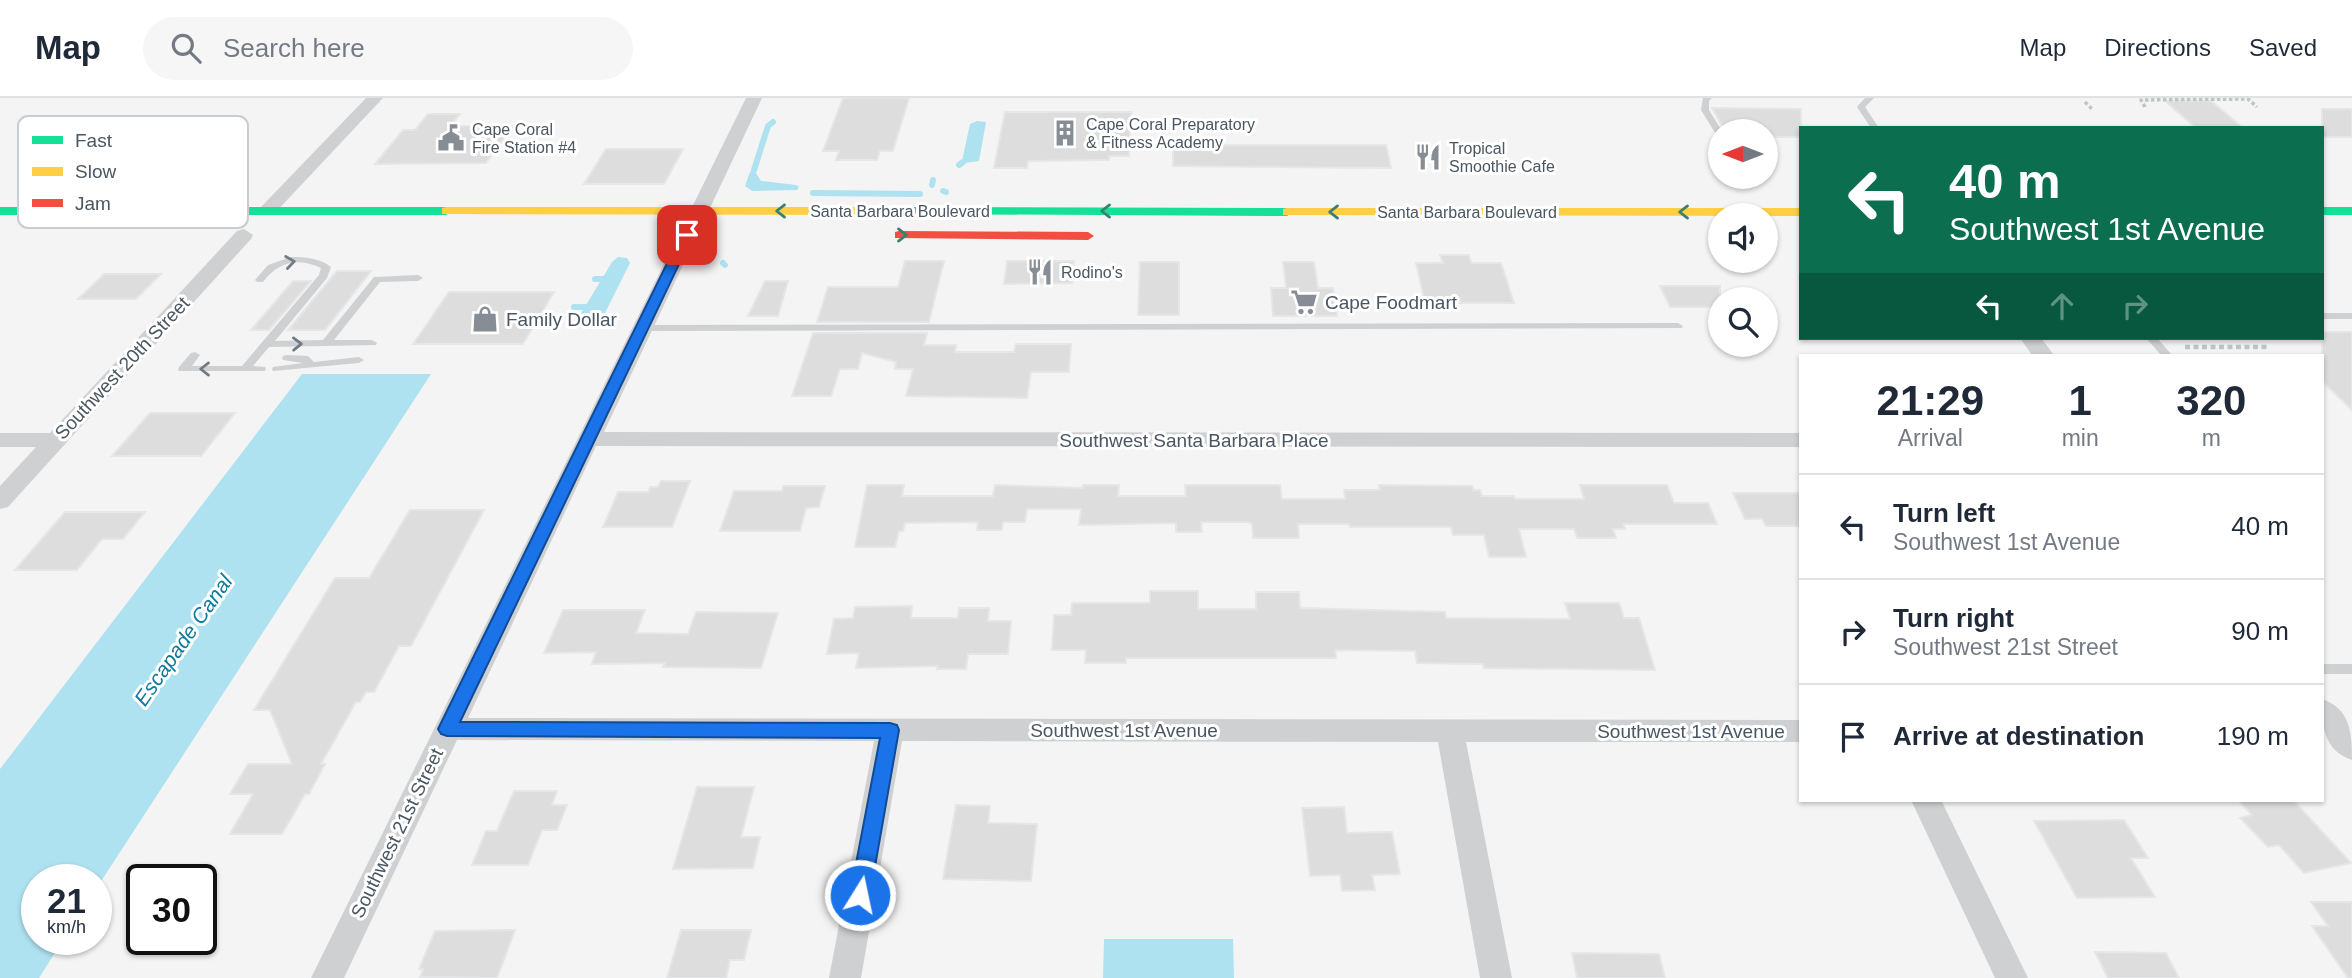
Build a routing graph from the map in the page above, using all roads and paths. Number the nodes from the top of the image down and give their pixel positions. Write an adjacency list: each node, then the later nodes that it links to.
1 (375, 98): 14 (street)
2 (754, 98): 17 (street, Southwest 21st Street)
3 (1708, 98): 9 (lane)
4 (1870, 98): 10 (lane)
5 (2085, 102): 8 (path)
6 (2146, 107): 7 (path)
7 (2258, 107)
8 (2092, 109)
9 (1711, 119)
10 (1874, 126)
11 (0, 211): 12 (main road, Santa Barbara Boulevard)
12 (18, 211)
13 (248, 211): 14 (main road, Santa Barbara Boulevard)
14 (267, 211): 17 (main road, Santa Barbara Boulevard)
15 (2324, 211): 16 (main road)
16 (2352, 211)
17 (698, 212): 18 (main road, Santa Barbara Boulevard, one-way to 17); 32 (street, Southwest 21st Street)
18 (1799, 212)
19 (217, 235): 20 (main road)
20 (251, 235): 53 (street, Southwest 20th Street)
21 (883, 235): 22 (main road, Santa Barbara Boulevard, one-way to 22)
22 (1111, 236)
23 (418, 278): 25 (lane)
24 (260, 280): 37 (lane, one-way to 37)
25 (371, 286): 26 (lane); 27 (lane)
26 (358, 287)
27 (353, 310): 28 (lane); 35 (lane)
28 (340, 311)
29 (2324, 316): 30 (lane)
30 (2352, 316)
31 (1678, 326): 32 (lane)
32 (641, 328): 51 (street, Southwest 21st Street)
33 (2032, 340): 40 (street)
34 (2153, 340): 41 (lane)
35 (326, 343): 36 (lane); 37 (lane, one-way to 35)
36 (372, 343)
37 (267, 344): 43 (lane)
38 (2185, 347): 39 (path)
39 (2270, 347)
40 (2042, 354)
41 (2166, 354)
42 (195, 355): 48 (lane, one-way to 42)
43 (255, 358): 44 (lane); 48 (lane)
44 (271, 358)
45 (287, 358): 47 (lane)
46 (359, 360): 47 (lane)
47 (310, 364): 50 (lane)
48 (245, 369): 49 (lane)
49 (261, 369)
50 (277, 369)
51 (588, 439): 54 (street, Southwest Santa Barbara Place); 58 (street, Southwest 21st Street)
52 (0, 440): 53 (street)
53 (56, 440): 55 (street, Southwest 20th Street)
54 (1799, 440)
55 (0, 500)
56 (2324, 669): 57 (lane)
57 (2352, 669)
58 (447, 729): 59 (street, Southwest 1st Avenue); 63 (street, Southwest 21st Street)
59 (890, 730): 60 (street, Southwest 1st Avenue); 64 (street)
60 (1450, 731): 61 (street, Southwest 1st Avenue); 65 (street)
61 (1799, 731)
62 (1927, 802): 66 (street)
63 (327, 978)
64 (845, 978)
65 (1496, 978)
66 (2012, 978)

